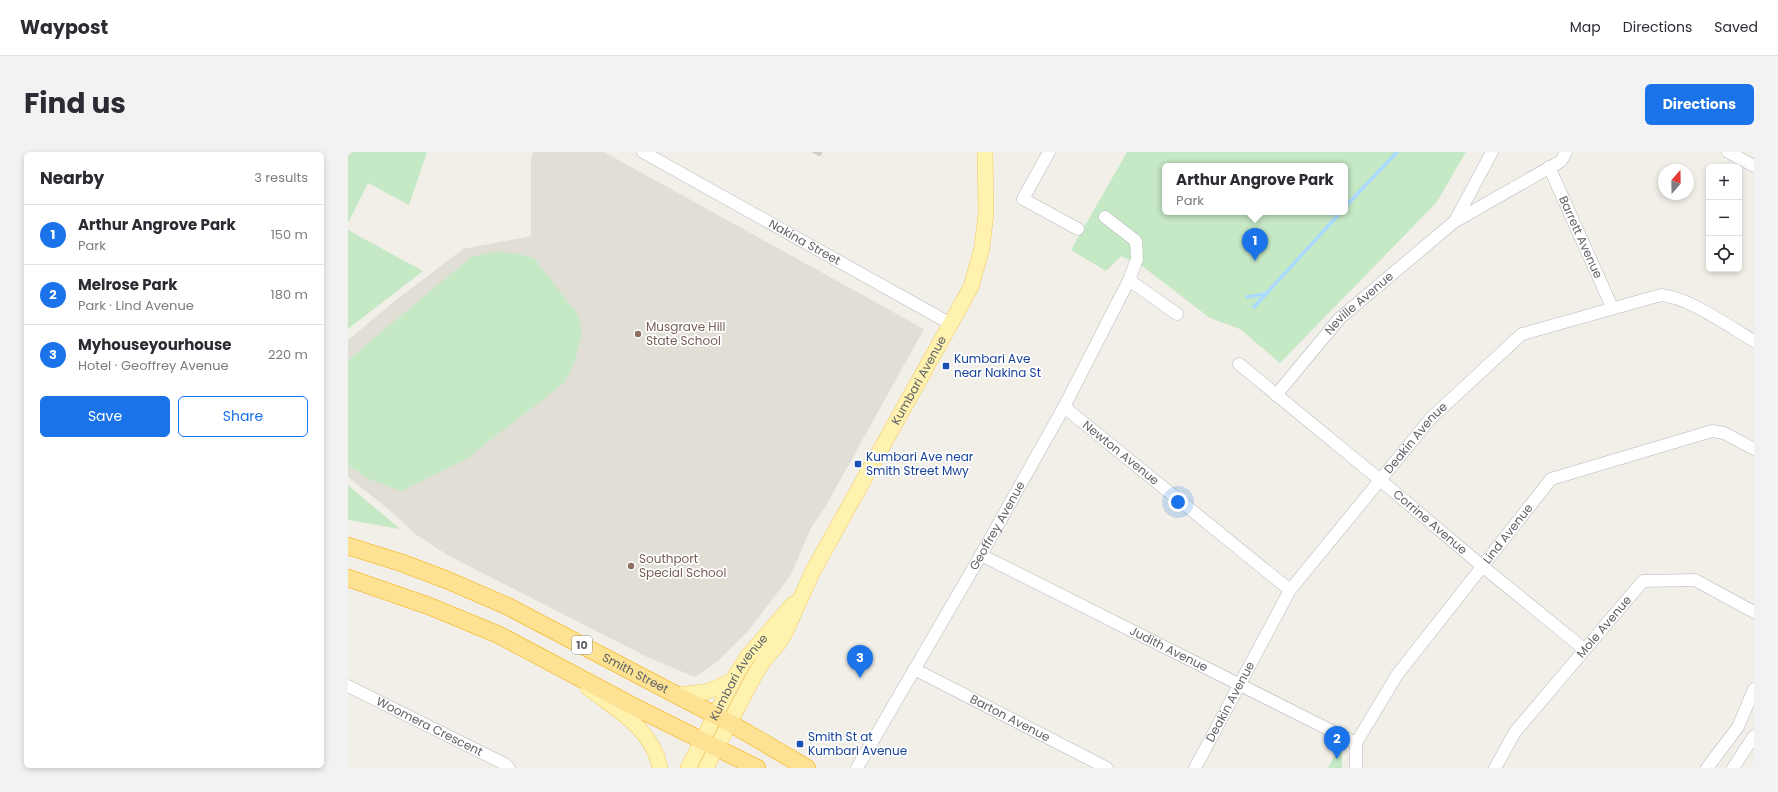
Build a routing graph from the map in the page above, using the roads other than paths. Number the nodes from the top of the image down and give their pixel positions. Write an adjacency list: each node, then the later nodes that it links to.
1 (643, 152): 7 (street, Nakina Street)
2 (985, 152): 16 (main road, Kumbari Avenue)
3 (1049, 152): 12 (street)
4 (1492, 152): 11 (street, Neville Avenue)
5 (1566, 152): 9 (street, Neville Avenue)
6 (1728, 152): 8 (street)
7 (661, 156): 16 (street, Nakina Street)
8 (1754, 166)
9 (1549, 167): 11 (street, Neville Avenue); 14 (street, Barrett Avenue)
10 (1105, 217): 13 (street, Geoffrey Avenue)
11 (1454, 222): 19 (street, Neville Avenue)
12 (1078, 229)
13 (1129, 280): 15 (street); 20 (street, Geoffrey Avenue)
14 (1612, 307): 17 (street, Deakin Avenue); 22 (street, Deakin Avenue)
15 (1177, 314)
16 (951, 324): 28 (main road, Kumbari Avenue)
17 (1754, 341)
18 (1239, 364): 19 (street, Corrine Avenue)
19 (1276, 395): 22 (street, Corrine Avenue)
20 (1064, 406): 24 (street, Geoffrey Avenue); 27 (street, Newton Avenue)
21 (1754, 449): 25 (street, Lind Avenue)
22 (1379, 479): 25 (street, Corrine Avenue); 27 (street, Deakin Avenue)
23 (348, 546): 37 (highway, Smith Street / 10)
24 (981, 555): 32 (street, Geoffrey Avenue); 34 (street, Judith Avenue)
25 (1482, 566): 30 (street, Corrine Avenue); 42 (street, Lind Avenue)
26 (348, 578): 31 (highway, 10)
27 (1290, 590): 34 (street, Deakin Avenue)
28 (801, 594): 33 (main road, Kumbari Avenue); 40 (main road, Kumbari Avenue)
29 (1754, 612): 30 (street, Mole Avenue)
30 (1584, 649): 54 (street, Mole Avenue)
31 (551, 661): 43 (highway, 10); 45 (main road)
32 (914, 669): 50 (street, Geoffrey Avenue); 51 (street, Barton Avenue)
33 (732, 681): 37 (main road); 38 (main road, Kumbari Avenue)
34 (1240, 684): 42 (street, Judith Avenue); 52 (street, Deakin Avenue)
35 (348, 686): 44 (street, Woomera Crescent)
36 (1754, 689): 39 (street)
37 (675, 695): 38 (highway, Smith Street / 10)
38 (715, 714): 40 (highway, Smith Street / 10); 43 (main road, Kumbari Avenue)
39 (1749, 717): 55 (street)
40 (730, 723): 43 (main road, Kumbari Avenue); 49 (highway, Smith Street / 10)
41 (1754, 736): 56 (street)
42 (1356, 743): 53 (street)
43 (710, 744): 46 (main road, Kumbari Avenue); 47 (main road, Kumbari Avenue); 48 (highway, 10)
44 (509, 768)
45 (660, 768)
46 (688, 768)
47 (706, 768)
48 (757, 768)
49 (807, 768)
50 (857, 768)
51 (1107, 768)
52 (1195, 768)
53 (1356, 768)
54 (1495, 768)
55 (1707, 768)
56 (1733, 768)

